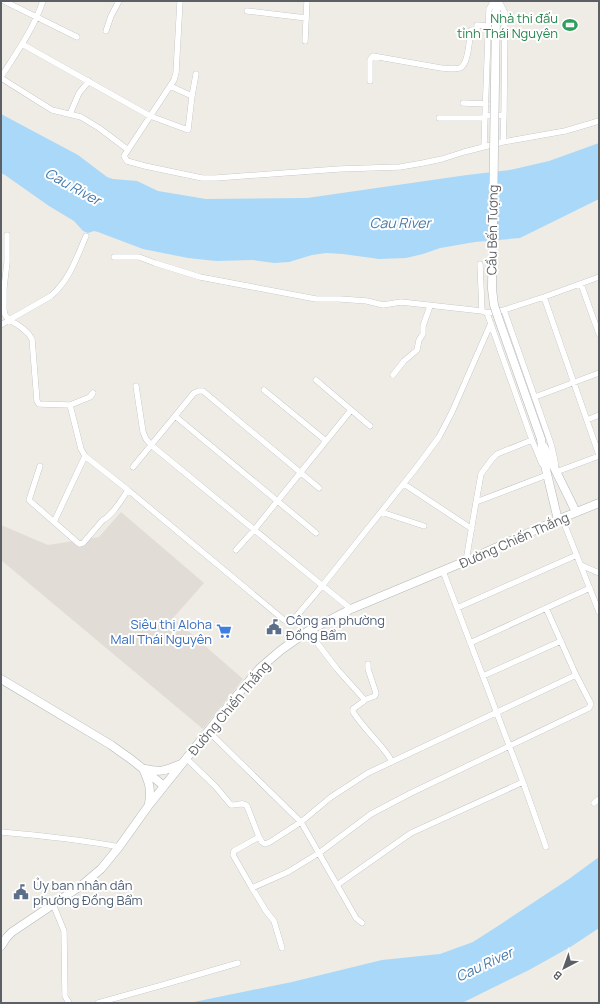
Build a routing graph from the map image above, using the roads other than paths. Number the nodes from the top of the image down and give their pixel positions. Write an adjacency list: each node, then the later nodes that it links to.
1 (4, 1): 8 (street)
2 (43, 1): 8 (street)
3 (120, 1): 11 (street)
4 (180, 1): 19 (street)
5 (307, 1): 9 (street)
6 (497, 1): 10 (street); 24 (street); 62 (main road, Cầu Bến Tượng, bridge)
7 (247, 11): 9 (street)
8 (37, 18): 12 (street); 14 (street)
9 (306, 18): 13 (street)
10 (488, 26): 18 (street); 22 (street)
11 (106, 31)
12 (77, 37)
13 (305, 41)
14 (22, 44): 16 (street); 17 (street)
15 (196, 74): 20 (street)
16 (1, 78): 23 (street)
17 (89, 81): 23 (street); 25 (street)
18 (370, 81)
19 (170, 86): 20 (street); 25 (street)
20 (192, 96): 25 (street)
21 (463, 103): 22 (street)
22 (486, 104): 26 (street)
23 (70, 114): 31 (street)
24 (504, 115): 26 (street); 29 (street)
25 (150, 116): 31 (street)
26 (485, 117): 27 (street); 30 (street)
27 (439, 118)
28 (599, 121): 29 (street)
29 (503, 142): 30 (street)
30 (484, 147): 31 (street)
31 (127, 150)
32 (7, 235): 38 (street)
33 (86, 236): 44 (street)
34 (114, 256): 40 (street)
35 (480, 264): 42 (street)
36 (599, 278): 37 (street)
37 (581, 284): 39 (street); 47 (street)
38 (2, 288): 44 (street)
39 (544, 297): 41 (street); 51 (street)
40 (430, 306): 42 (street); 49 (street)
41 (504, 310): 43 (street); 55 (street)
42 (482, 311): 43 (street)
43 (488, 313): 45 (street)
44 (9, 320): 46 (street); 56 (street)
45 (491, 323): 64 (street); 73 (street)
46 (1, 324)
47 (599, 334)
48 (599, 373): 51 (street)
49 (393, 375)
50 (316, 380): 57 (street)
51 (574, 382): 55 (street); 60 (street)
52 (136, 386): 65 (street)
53 (264, 390): 63 (street)
54 (93, 393): 56 (street)
55 (535, 396): 71 (street)
56 (70, 405): 67 (street)
57 (350, 410): 61 (street); 63 (street)
58 (599, 415): 60 (street)
59 (175, 416): 65 (street); 70 (street); 76 (street)
60 (587, 420): 66 (street)
61 (370, 426)
62 (541, 439): 71 (main road); 72 (main road)
63 (326, 440): 70 (street)
64 (532, 440): 72 (street); 77 (street)
65 (151, 445): 69 (street); 85 (street)
66 (599, 455): 71 (street)
67 (85, 456): 75 (street); 82 (street)
68 (40, 466): 82 (street)
69 (133, 467)
70 (300, 472): 74 (street); 76 (street)
71 (556, 472): 80 (main road)
72 (547, 475): 77 (street); 81 (main road)
73 (404, 484): 79 (street); 84 (street)
74 (319, 488)
75 (128, 490): 82 (street); 93 (street)
76 (277, 501): 85 (street); 86 (street)
77 (476, 502): 84 (street)
78 (599, 503): 80 (main road, Đường Chiến Thắng)
79 (381, 512): 83 (street); 93 (street)
80 (576, 512): 81 (main road, Đường Chiến Thắng)
81 (560, 519): 88 (street); 89 (main road, Đường Chiến Thắng)
82 (54, 522)
83 (424, 526)
84 (472, 529): 89 (street)
85 (254, 530): 87 (street); 93 (street)
86 (316, 533)
87 (236, 550)
88 (577, 555): 90 (street); 95 (street)
89 (466, 561): 91 (main road, Đường Chiến Thắng)
90 (581, 565): 92 (street); 94 (street)
91 (442, 571): 95 (street); 97 (main road, Đường Chiến Thắng)
92 (599, 573)
93 (322, 586): 97 (street)
94 (590, 588): 96 (street); 98 (street)
95 (456, 608): 101 (street)
96 (546, 608): 100 (street); 101 (street)
97 (351, 609): 99 (main road, Đường Chiến Thắng)
98 (599, 612)
99 (308, 631): 106 (street); 108 (main road, Đường Chiến Thắng)
100 (561, 641): 103 (street); 104 (street)
101 (470, 643): 104 (street)
102 (368, 664): 106 (street)
103 (576, 675): 107 (street); 109 (street)
104 (483, 676): 107 (street)
105 (1, 679): 112 (main road)
106 (364, 700): 111 (street)
107 (497, 713): 109 (street); 111 (street)
108 (208, 731): 110 (main road, Đường Chiến Thắng); 118 (street)
109 (509, 746): 113 (street); 123 (street)
110 (184, 760): 112 (main road); 114 (main road, Đường Chiến Thắng); 120 (street)
111 (392, 762): 118 (street)
112 (143, 769): 114 (main road); 117 (main road)
113 (523, 782): 122 (street); 124 (street)
114 (164, 786): 117 (main road, Đường Chiến Thắng)
115 (599, 799): 116 (street)
116 (594, 803)
117 (149, 805): 121 (main road, Đường Chiến Thắng)
118 (301, 822): 120 (street); 123 (street)
119 (1, 832): 121 (street)
120 (259, 837): 125 (street)
121 (119, 847): 126 (main road, Đường Chiến Thắng)
122 (546, 847)
123 (319, 853): 124 (street); 125 (street)
124 (337, 885): 127 (street)
125 (252, 888): 129 (street)
126 (53, 904): 128 (main road, Đường Chiến Thắng); 131 (street)
127 (362, 923)
128 (1, 946)
129 (282, 948)
130 (238, 962): 132 (street)
131 (69, 1003)
132 (98, 1003)

